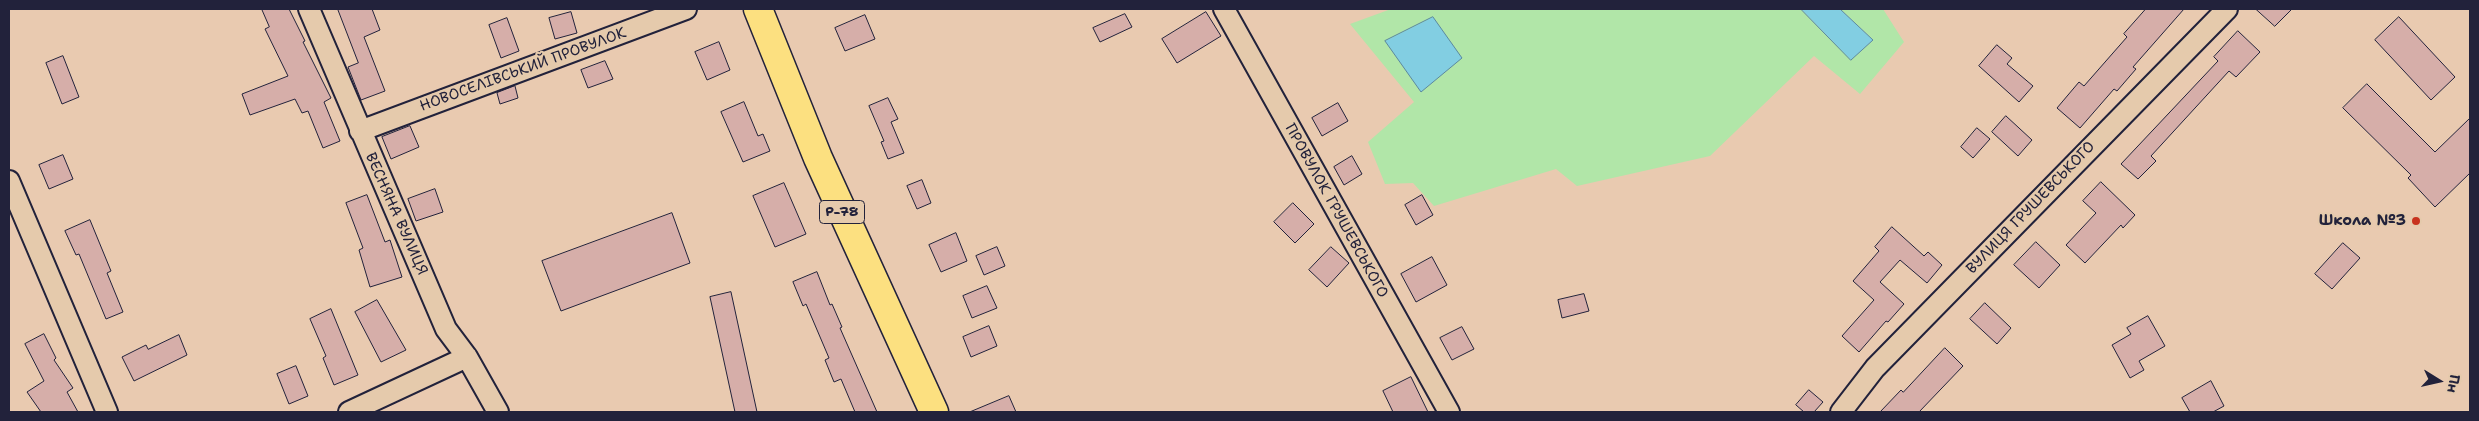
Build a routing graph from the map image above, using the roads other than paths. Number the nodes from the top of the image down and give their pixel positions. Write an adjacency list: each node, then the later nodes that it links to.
1 (310, 9): 6 (street, ВЕСНЯНА ВУЛИЦЯ)
2 (686, 9): 6 (street, НОВОСЕЛІВСЬКИЙ ПРОВУЛОК)
3 (758, 9): 12 (main road, Р-78)
4 (1224, 9): 13 (street, ПРОВУЛОК ГРУШЕВСЬКОГО)
5 (2227, 9): 14 (street, ВУЛИЦЯ ГРУШЕВСЬКОГО)
6 (360, 131): 8 (street, ВЕСНЯНА ВУЛИЦЯ)
7 (9, 181): 9 (street)
8 (467, 357): 10 (street); 11 (street, ВЕСНЯНА ВУЛИЦЯ)
9 (107, 412)
10 (349, 412)
11 (498, 412)
12 (934, 412)
13 (1449, 412)
14 (1841, 412)

